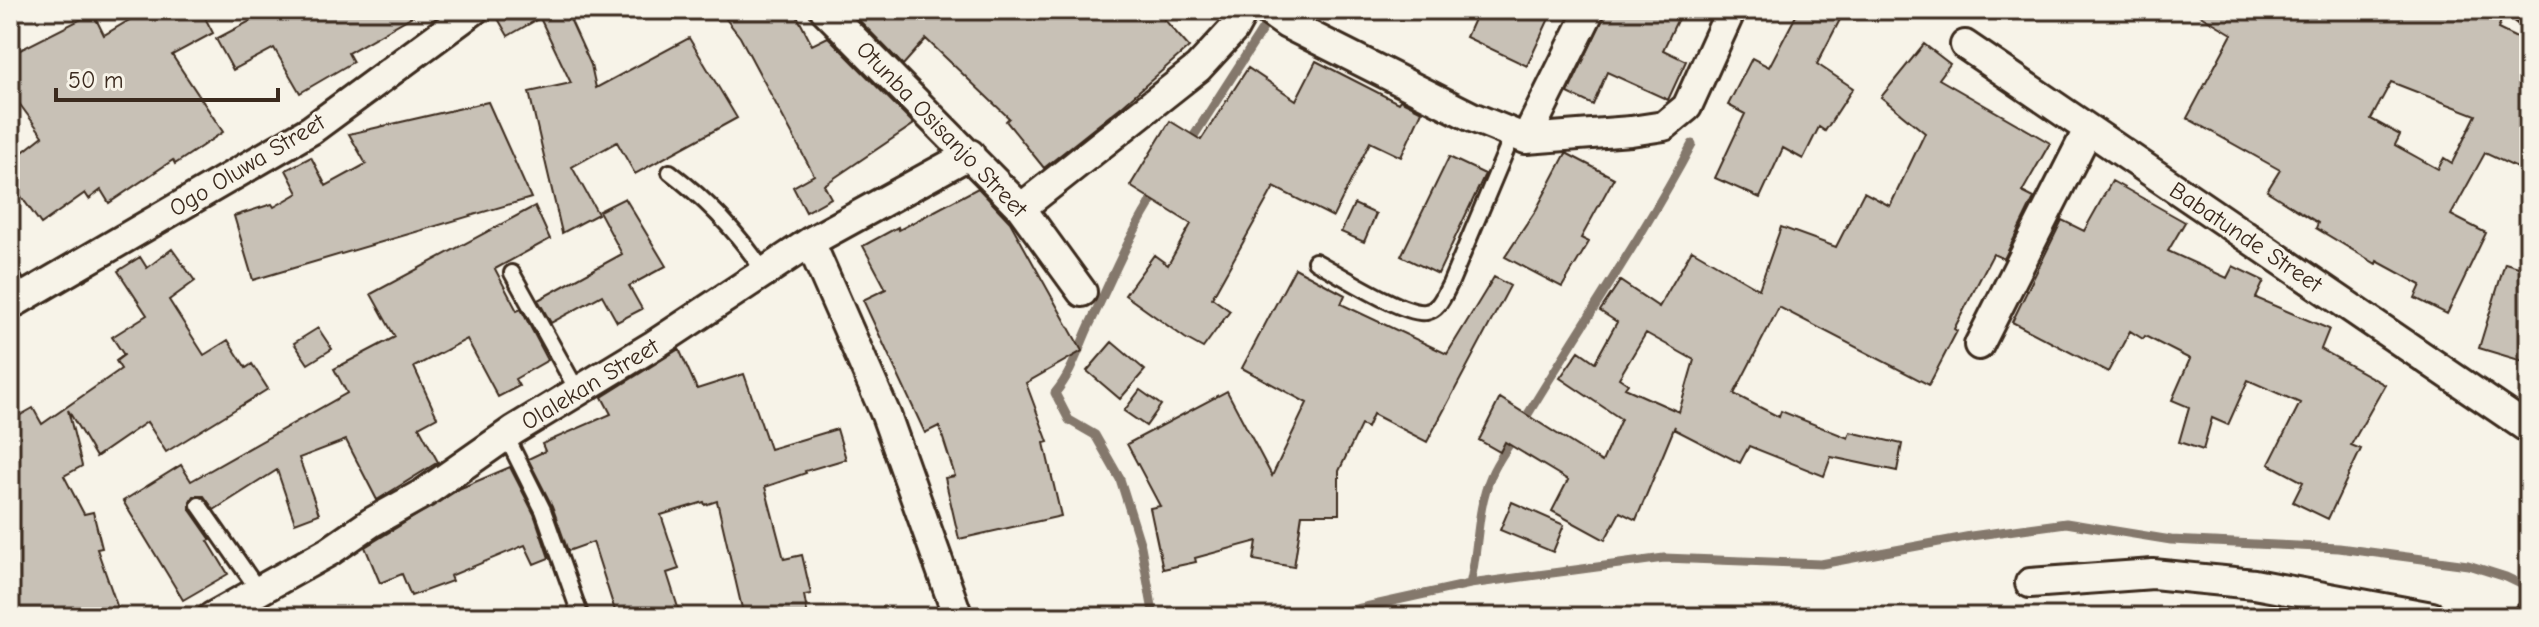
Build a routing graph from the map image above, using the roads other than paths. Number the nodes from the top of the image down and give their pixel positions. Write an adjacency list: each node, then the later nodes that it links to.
1 (474, 10): 17 (street, Ogo Oluwa Street)
2 (825, 10): 10 (street, Otunba Osisanjo Street)
3 (1244, 10): 12 (street)
4 (1590, 10): 9 (street)
5 (1731, 10): 9 (street)
6 (1277, 17): 9 (street)
7 (1965, 45): 8 (street, Babatunde Street)
8 (2088, 130): 19 (street); 21 (street, Babatunde Street)
9 (1520, 136): 14 (lane)
10 (970, 154): 12 (street, Otunba Osisanjo Street); 13 (street, Olalekan Street)
11 (670, 172): 15 (lane)
12 (1021, 208): 18 (street, Otunba Osisanjo Street)
13 (810, 242): 15 (street, Olalekan Street); 28 (street)
14 (1315, 261)
15 (764, 272): 20 (street, Olalekan Street)
16 (512, 273): 20 (lane)
17 (14, 292)
18 (1082, 292)
19 (1979, 345)
20 (577, 390): 22 (street, Olalekan Street)
21 (2529, 429)
22 (506, 436): 25 (street, Olalekan Street); 27 (lane)
23 (199, 505): 25 (lane)
24 (2030, 583): 29 (street)
25 (259, 591): 26 (street, Olalekan Street)
26 (212, 617)
27 (581, 617)
28 (958, 617)
29 (2432, 617)

